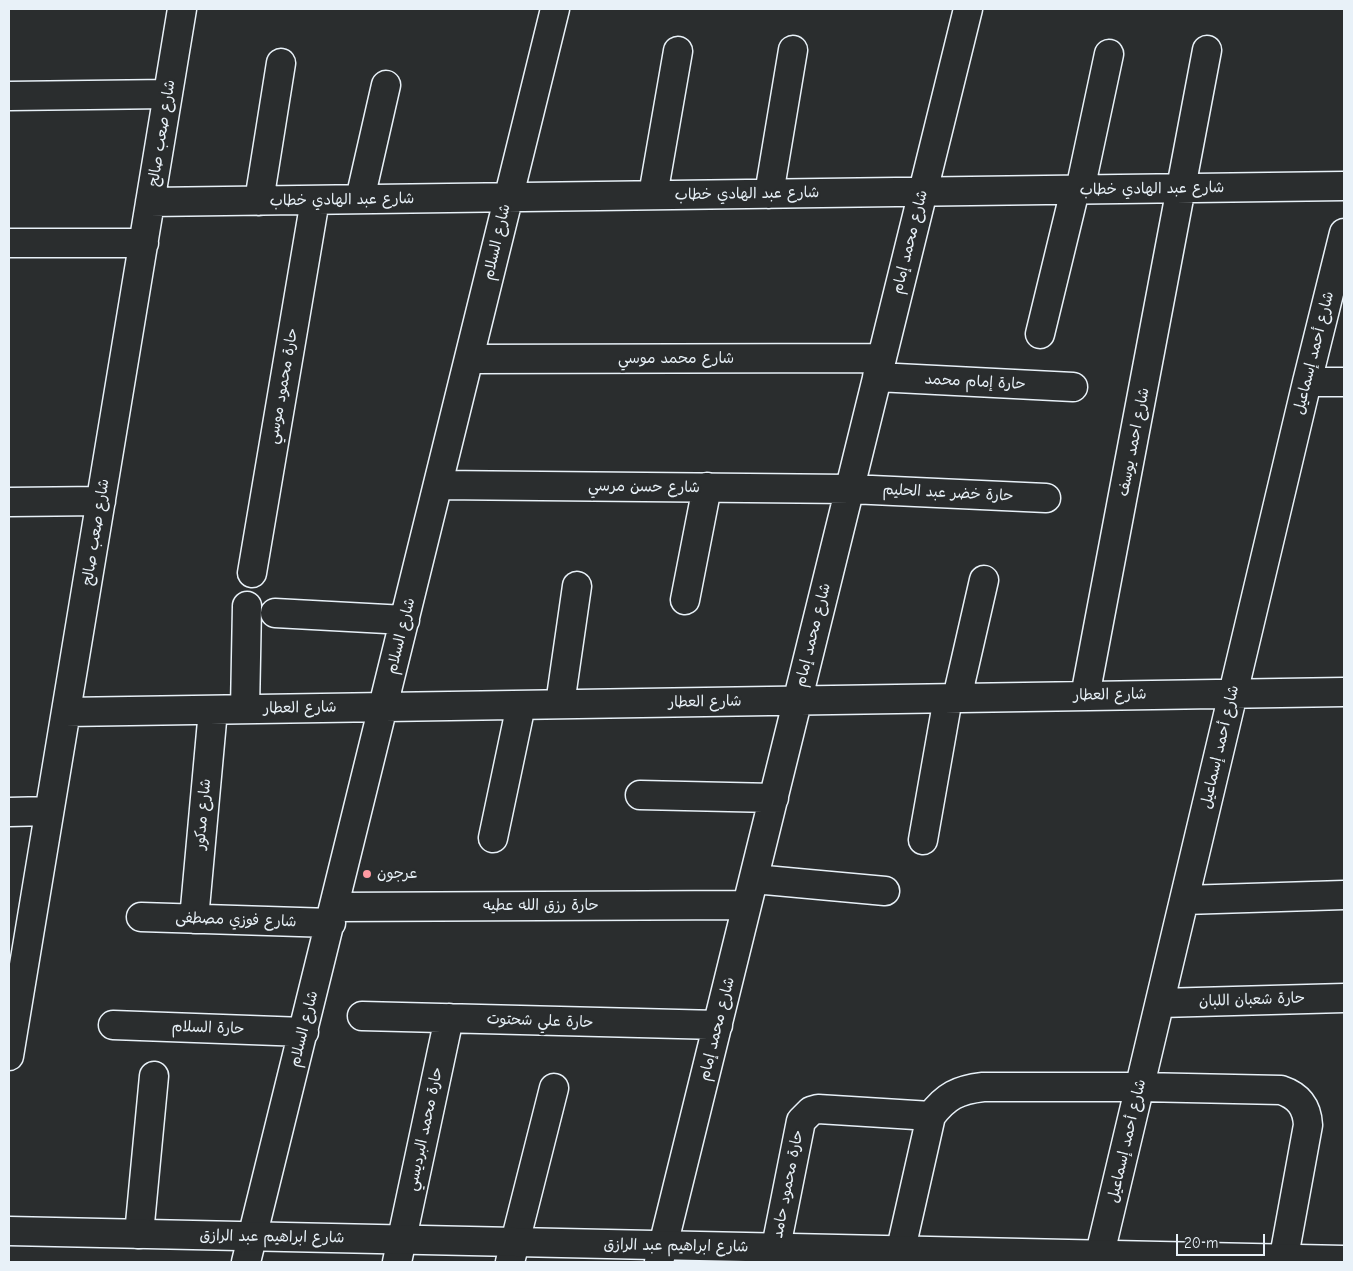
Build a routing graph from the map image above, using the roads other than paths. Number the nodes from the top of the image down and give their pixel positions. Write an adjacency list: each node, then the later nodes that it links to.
1 (182, 9): 10 (street, شارع صعب صالح)
2 (555, 9): 18 (street, شارع السلام)
3 (968, 9): 15 (street, شارع محمد إمام)
4 (793, 50): 16 (street)
5 (1207, 50): 13 (street, شارع احمد يوسف)
6 (678, 51): 17 (street)
7 (1109, 54): 14 (street)
8 (281, 63): 21 (street)
9 (386, 85): 19 (street)
10 (168, 94): 11 (street); 22 (street, شارع صعب صالح)
11 (9, 96)
12 (1344, 186): 13 (street, شارع عبد الهادي خطاب)
13 (1182, 188): 14 (street, شارع عبد الهادي خطاب); 47 (street, شارع احمد يوسف)
14 (1078, 190): 15 (street, شارع عبد الهادي خطاب); 26 (street)
15 (923, 192): 16 (street, شارع عبد الهادي خطاب); 28 (street, شارع محمد إمام)
16 (769, 194): 17 (street, شارع عبد الهادي خطاب)
17 (653, 195): 18 (street, شارع عبد الهادي خطاب)
18 (508, 197): 19 (street, شارع عبد الهادي خطاب); 27 (street, شارع السلام)
19 (360, 199): 20 (street, شارع عبد الهادي خطاب)
20 (315, 200): 21 (street, شارع عبد الهادي خطاب); 38 (street, حارة محمود موسي)
21 (259, 201): 22 (street, شارع عبد الهادي خطاب)
22 (150, 202): 25 (street, شارع صعب صالح)
23 (1344, 233): 29 (street, شارع أحمد إسماعيل)
24 (9, 243): 25 (street)
25 (144, 243): 36 (street, شارع صعب صالح)
26 (1040, 334)
27 (469, 359): 28 (street, شارع محمد موسي); 32 (street, شارع السلام)
28 (880, 368): 31 (street, حارة إمام محمد); 34 (street, شارع محمد إمام)
29 (1307, 382): 30 (street); 46 (street, شارع أحمد إسماعيل)
30 (1344, 382)
31 (1073, 387)
32 (439, 485): 33 (street, شارع حسن مرسي); 44 (street, شارع السلام)
33 (707, 487): 34 (street, شارع حسن مرسي); 41 (street)
34 (850, 489): 35 (street, حارة خضر عبد الحليم); 49 (street, شارع محمد إمام)
35 (1046, 498)
36 (101, 501): 37 (street); 55 (street, شارع صعب صالح)
37 (9, 502)
38 (252, 573)
39 (984, 580): 48 (street)
40 (577, 586): 50 (street)
41 (685, 600)
42 (247, 606): 53 (street)
43 (275, 614): 44 (street)
44 (405, 620): 52 (street, شارع السلام)
45 (1344, 692): 46 (street, شارع العطار)
46 (1233, 693): 47 (street, شارع العطار); 65 (street, شارع أحمد إسماعيل)
47 (1085, 696): 48 (street, شارع العطار)
48 (952, 698): 49 (street, شارع العطار); 61 (street)
49 (797, 700): 50 (street, شارع العطار); 57 (street, شارع محمد إمام)
50 (560, 704): 51 (street, شارع العطار)
51 (521, 705): 52 (street, شارع العطار); 60 (street)
52 (383, 707): 53 (street, شارع العطار); 66 (street, شارع السلام)
53 (245, 709): 54 (street, شارع العطار)
54 (212, 710): 55 (street, شارع العطار); 68 (street, شارع مدكور)
55 (66, 712): 58 (street, شارع صعب صالح)
56 (640, 795): 57 (street)
57 (774, 798): 63 (street, شارع محمد إمام)
58 (49, 811): 59 (street); 76 (street, شارع صعب صالح)
59 (9, 812)
60 (492, 838)
61 (923, 840)
62 (885, 891): 63 (street, حارة رزق الله عطيه)
63 (751, 892): 66 (street, حارة رزق الله عطيه); 74 (street, شارع محمد إمام)
64 (1344, 894): 65 (street)
65 (1184, 900): 70 (street, شارع أحمد إسماعيل)
66 (332, 915): 68 (street, شارع فوزي مصطفى); 75 (street, شارع السلام)
67 (141, 917): 68 (street, شارع فوزي مصطفى)
68 (194, 919)
69 (1344, 998): 70 (street, حارة شعبان اللبان)
70 (1160, 1003): 78 (street, شارع أحمد إسماعيل)
71 (362, 1016): 72 (street, حارة علي شحتوت)
72 (449, 1018): 74 (street, حارة علي شحتوت); 84 (street, حارة محمد البرديسي)
73 (113, 1025): 75 (street, حارة السلام)
74 (718, 1026): 86 (street, شارع محمد إمام)
75 (304, 1032): 83 (street, شارع السلام)
76 (9, 1056)
77 (154, 1076): 82 (street)
78 (1140, 1087): 80 (street); 89 (street, شارع أحمد إسماعيل); 91 (street)
79 (554, 1088): 85 (street)
80 (930, 1116): 87 (street, حارة محمود حامد); 88 (street)
81 (9, 1231): 82 (street, شارع ابراهيم عبد الرازق)
82 (139, 1234): 83 (street, شارع ابراهيم عبد الرازق)
83 (250, 1249): 84 (street, شارع ابراهيم عبد الرازق)
84 (400, 1251): 85 (street, شارع ابراهيم عبد الرازق)
85 (513, 1252): 86 (street, شارع ابراهيم عبد الرازق)
86 (661, 1254): 87 (street, شارع ابراهيم عبد الرازق)
87 (774, 1255): 88 (street, شارع ابراهيم عبد الرازق)
88 (899, 1256): 89 (street, شارع ابراهيم عبد الرازق)
89 (1099, 1258): 91 (street, شارع ابراهيم عبد الرازق)
90 (1344, 1260): 91 (street, شارع ابراهيم عبد الرازق)
91 (1283, 1261)

